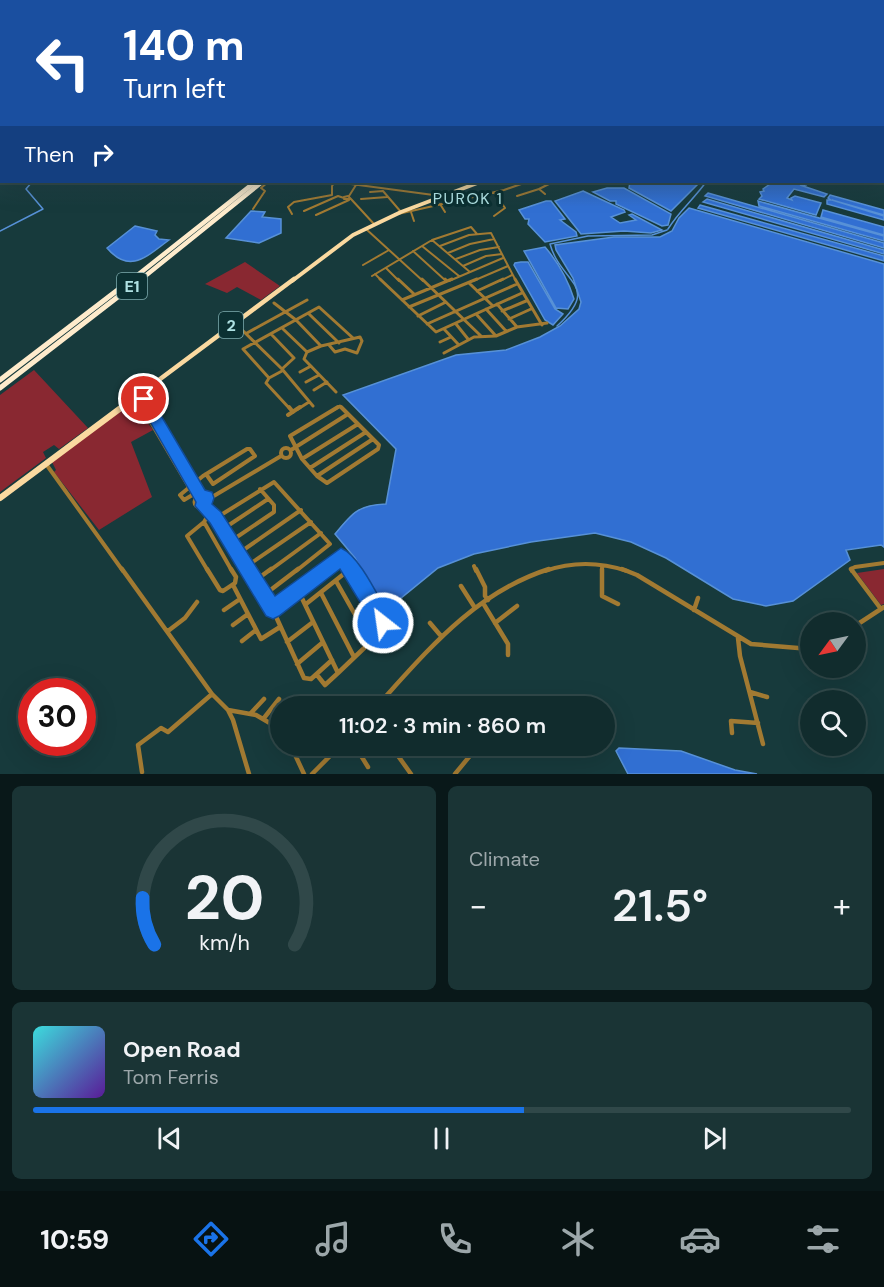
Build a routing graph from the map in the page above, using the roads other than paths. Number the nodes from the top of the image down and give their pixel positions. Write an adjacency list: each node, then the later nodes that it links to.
1 (254, 183): 44 (highway, E1)
2 (266, 183): 23 (street); 116 (highway, E1)
3 (335, 183): 13 (street)
4 (350, 183): 8 (street)
5 (477, 183): 14 (highway, 2)
6 (524, 183): 11 (street)
7 (551, 183): 9 (street)
8 (356, 184): 14 (street); 18 (street)
9 (539, 189): 12 (street); 15 (street)
10 (370, 192): 17 (street)
11 (494, 192): 21 (street); 30 (street)
12 (545, 194)
13 (332, 195): 16 (street); 28 (street)
14 (443, 196): 27 (highway, 2)
15 (517, 196)
16 (336, 197): 18 (street); 20 (street)
17 (387, 197): 19 (street); 27 (street)
18 (350, 198): 22 (street); 32 (street)
19 (361, 199)
20 (326, 201): 22 (street); 24 (street)
21 (440, 204): 25 (street); 26 (street)
22 (335, 207): 29 (street)
23 (253, 209)
24 (304, 211)
25 (411, 212): 27 (street); 31 (street)
26 (445, 212)
27 (398, 213): 32 (highway, 2)
28 (292, 214)
29 (316, 215)
30 (494, 216)
31 (414, 221)
32 (374, 224): 33 (highway, 2)
33 (365, 228): 40 (street); 84 (highway, 2)
34 (477, 234): 35 (street); 36 (street); 38 (street)
35 (494, 239): 39 (street); 42 (street)
36 (432, 240): 37 (street); 38 (street)
37 (422, 246): 41 (street); 54 (street)
38 (440, 246): 42 (street)
39 (499, 247): 43 (street); 45 (street)
40 (389, 250): 46 (street); 47 (street)
41 (413, 251): 46 (street); 55 (street)
42 (448, 253): 45 (street)
43 (503, 256): 48 (street); 49 (street); 51 (street)
44 (160, 258): 52 (highway); 82 (highway, E1)
45 (456, 259): 48 (street)
46 (400, 260): 50 (street); 58 (street)
47 (363, 265)
48 (463, 266): 51 (street)
49 (508, 266): 53 (street); 56 (street)
50 (386, 268): 61 (street); 66 (street)
51 (470, 272): 54 (street)
52 (128, 275)
53 (512, 275): 57 (street); 59 (street)
54 (459, 276): 55 (street)
55 (447, 281): 58 (street)
56 (469, 283): 59 (street); 62 (street)
57 (517, 284): 60 (street); 63 (street)
58 (430, 287): 61 (street); 62 (street)
59 (477, 291): 63 (street)
60 (522, 293): 67 (street); 70 (street)
61 (414, 294): 66 (street)
62 (439, 295): 68 (street); 71 (street)
63 (485, 298): 70 (street); 74 (street)
64 (98, 299): 82 (highway)
65 (307, 300): 76 (street)
66 (402, 300): 71 (street)
67 (526, 301): 73 (street); 75 (street)
68 (447, 302): 74 (street); 79 (street)
69 (274, 303): 76 (street)
70 (495, 305): 72 (street); 75 (street)
71 (409, 307): 79 (street)
72 (486, 309): 78 (street); 92 (street)
73 (531, 309): 81 (street); 88 (street)
74 (456, 310): 80 (street); 86 (street)
75 (502, 311): 81 (street)
76 (286, 312): 83 (street); 93 (street)
77 (308, 313): 83 (street); 98 (street); 102 (street)
78 (476, 314): 80 (street); 96 (street)
79 (418, 316): 86 (street)
80 (465, 319): 87 (street); 95 (street)
81 (509, 319): 89 (street)
82 (79, 320): 113 (highway, E1)
83 (296, 320): 90 (street); 105 (street)
84 (235, 322): 93 (street); 119 (highway, 2)
85 (547, 323): 88 (street)
86 (427, 324): 91 (street)
87 (455, 324): 91 (street); 99 (street)
88 (542, 325): 89 (street)
89 (517, 327): 92 (street)
90 (282, 328): 94 (street); 106 (street)
91 (444, 329): 97 (street)
92 (506, 331): 96 (street)
93 (247, 333): 100 (street)
94 (271, 334): 100 (street); 109 (street)
95 (481, 336): 96 (street); 99 (street)
96 (496, 336)
97 (451, 337): 101 (street); 103 (street)
98 (354, 338): 102 (street); 104 (street)
99 (468, 339): 103 (street)
100 (255, 342): 109 (street); 112 (street)
101 (440, 342)
102 (339, 343): 104 (street)
103 (458, 344): 107 (street)
104 (329, 345): 105 (street)
105 (321, 346): 106 (street)
106 (307, 352): 108 (street)
107 (444, 353)
108 (311, 366): 110 (street); 111 (street)
109 (282, 370): 112 (street); 123 (street)
110 (300, 372)
111 (319, 375): 114 (street); 115 (street)
112 (269, 378): 126 (street)
113 (0, 380)
114 (306, 382)
115 (327, 382): 117 (street); 118 (street)
116 (0, 388)
117 (314, 390)
118 (336, 392)
119 (140, 393): 120 (highway, 2); 121 (street)
120 (135, 396): 122 (street); 139 (highway, 2)
121 (144, 399): 122 (street); 125 (street)
122 (139, 402): 127 (street)
123 (309, 402): 124 (street); 126 (street)
124 (313, 406)
125 (151, 409): 127 (street); 132 (street)
126 (292, 412): 129 (street)
127 (145, 413): 134 (street)
128 (348, 414): 130 (street); 135 (street); 135 (street)
129 (288, 415)
130 (358, 424): 131 (street); 138 (street)
131 (366, 432): 133 (street); 140 (street)
132 (167, 437): 134 (street); 143 (street)
133 (373, 439): 142 (street); 142 (street)
134 (162, 440): 144 (street)
135 (296, 447): 136 (street); 138 (street)
136 (291, 450): 137 (street); 137 (street)
137 (281, 456): 150 (street)
138 (302, 459): 140 (street)
139 (46, 464): 147 (highway, 2); 193 (street)
140 (310, 468): 142 (street)
141 (206, 474): 141 (street); 143 (street)
142 (317, 476)
143 (194, 482): 144 (street); 148 (street)
144 (190, 487): 146 (street); 146 (street)
145 (260, 489): 149 (street); 152 (street); 154 (street)
146 (194, 494): 148 (street)
147 (0, 498)
148 (198, 498): 150 (street); 151 (street)
149 (268, 499): 157 (street); 159 (street)
150 (207, 500): 151 (street)
151 (203, 506): 153 (street)
152 (301, 510): 156 (street); 160 (street)
153 (210, 513): 154 (street); 155 (street)
154 (216, 518): 157 (street)
155 (204, 522): 168 (street); 168 (street)
156 (310, 522): 158 (street); 162 (street)
157 (223, 530): 159 (street)
158 (321, 533): 166 (street); 172 (street)
159 (231, 541): 160 (street)
160 (239, 553): 162 (street)
161 (884, 563): 181 (street)
162 (247, 566): 166 (street)
163 (474, 566): 176 (street)
164 (602, 566): 176 (street); 178 (street); 182 (street)
165 (351, 568): 167 (street); 170 (street); 197 (street)
166 (256, 580): 172 (street)
167 (336, 581): 171 (street); 197 (street)
168 (233, 585): 173 (street)
169 (461, 585): 180 (street)
170 (298, 590): 177 (street); 184 (street)
171 (321, 593): 177 (street); 202 (street)
172 (264, 595): 184 (street)
173 (240, 598): 183 (street); 185 (street)
174 (698, 598): 182 (street)
175 (197, 602): 193 (street)
176 (485, 602): 180 (street); 189 (street)
177 (305, 604): 187 (street)
178 (618, 604)
179 (517, 606): 189 (street)
180 (475, 608): 194 (street)
181 (882, 608): 186 (street)
182 (694, 609): 195 (street)
183 (224, 610)
184 (273, 610): 191 (street)
185 (248, 614): 190 (street); 192 (street)
186 (866, 619)
187 (313, 622): 198 (street); 199 (street)
188 (430, 623): 194 (street)
189 (495, 623): 201 (street)
190 (233, 625)
191 (280, 627): 192 (street); 198 (street)
192 (256, 630): 196 (street)
193 (168, 631): 208 (street)
194 (441, 636): 209 (street)
195 (738, 637): 200 (street); 207 (street)
196 (242, 640)
197 (370, 641): 202 (street)
198 (287, 642): 204 (street)
199 (322, 643): 203 (street); 204 (street)
200 (800, 648)
201 (508, 655)
202 (354, 657): 205 (street)
203 (332, 660): 205 (street); 206 (street)
204 (297, 664): 206 (street)
205 (338, 673): 206 (street)
206 (316, 675)
207 (750, 692): 210 (street); 217 (street)
208 (212, 694): 212 (street); 226 (street)
209 (386, 696)
210 (767, 697)
211 (264, 699): 214 (street)
212 (228, 710): 214 (street); 227 (street)
213 (270, 710): 215 (street)
214 (251, 713): 215 (street)
215 (264, 718): 216 (street)
216 (270, 722)
217 (758, 723): 218 (street); 219 (street)
218 (732, 733)
219 (764, 744)
220 (296, 756): 228 (street)
221 (330, 756): 229 (street)
222 (361, 756): 225 (street)
223 (398, 756): 230 (street)
224 (470, 756): 231 (street)
225 (368, 767)
226 (142, 772)
227 (249, 774)
228 (304, 774)
229 (312, 774)
230 (411, 774)
231 (455, 774)

